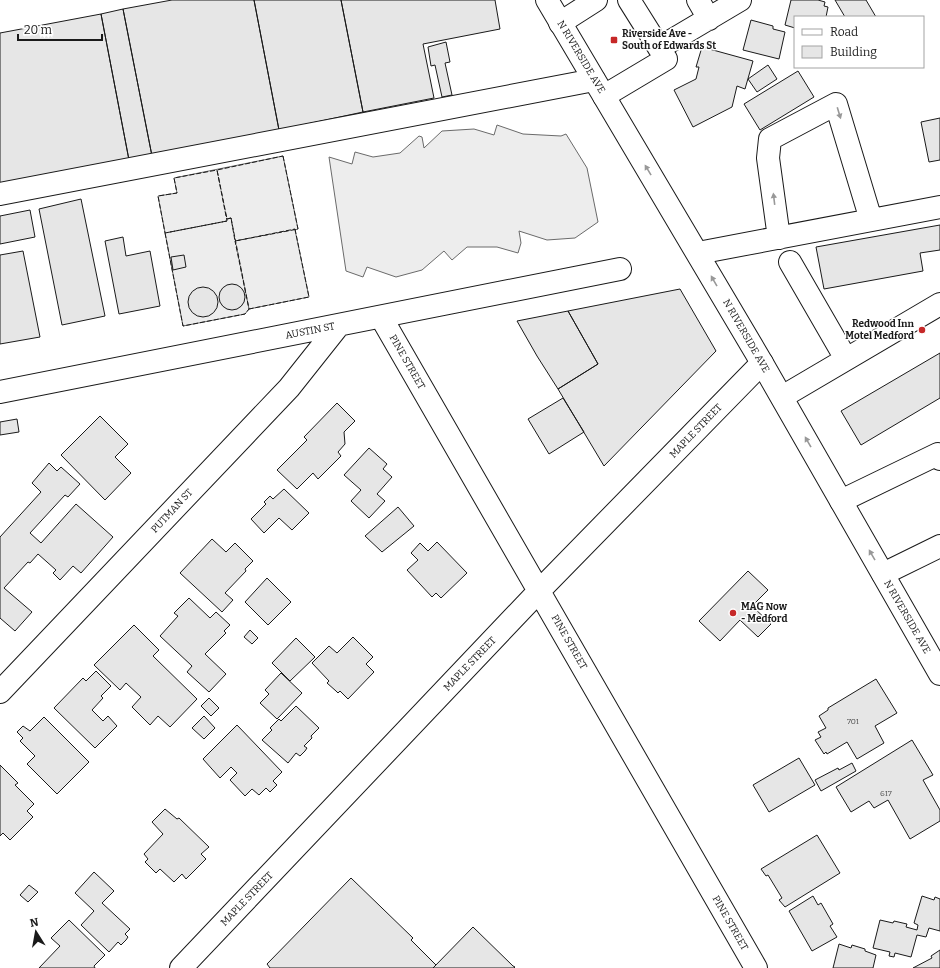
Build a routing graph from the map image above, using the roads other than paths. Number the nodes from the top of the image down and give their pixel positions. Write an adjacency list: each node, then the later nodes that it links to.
1 (547, 0): 7 (street, N RIVERSIDE AVE)
2 (596, 0): 7 (street)
3 (629, 0): 8 (street)
4 (698, 0): 6 (street)
5 (740, 0): 6 (street)
6 (709, 19): 8 (street)
7 (560, 23): 9 (street, N RIVERSIDE AVE)
8 (659, 48): 9 (street)
9 (599, 88): 10 (street); 14 (street, N RIVERSIDE AVE, one-way to 9)
10 (0, 194)
11 (940, 207): 12 (street)
12 (871, 220): 13 (street); 13 (street, one-way to 12)
13 (778, 238): 14 (street)
14 (698, 253): 21 (street, N RIVERSIDE AVE, one-way to 14)
15 (790, 262): 20 (street)
16 (620, 269): 18 (street, AUSTIN ST)
17 (940, 304): 20 (street)
18 (381, 317): 19 (street, AUSTIN ST); 28 (street, PINE STREET)
19 (339, 325): 22 (street, AUSTIN ST); 30 (street, PUTMAN ST)
20 (846, 359): 23 (street)
21 (762, 363): 23 (street, N RIVERSIDE AVE); 28 (street, MAPLE STREET)
22 (0, 392)
23 (782, 397): 25 (street, N RIVERSIDE AVE, one-way to 23)
24 (940, 459): 25 (street)
25 (841, 501): 27 (street, N RIVERSIDE AVE, one-way to 25)
26 (940, 546): 27 (street)
27 (883, 574): 29 (street, N RIVERSIDE AVE)
28 (539, 591): 31 (street, MAPLE STREET); 32 (street, PINE STREET)
29 (940, 674)
30 (0, 692)
31 (181, 968)
32 (756, 968)

